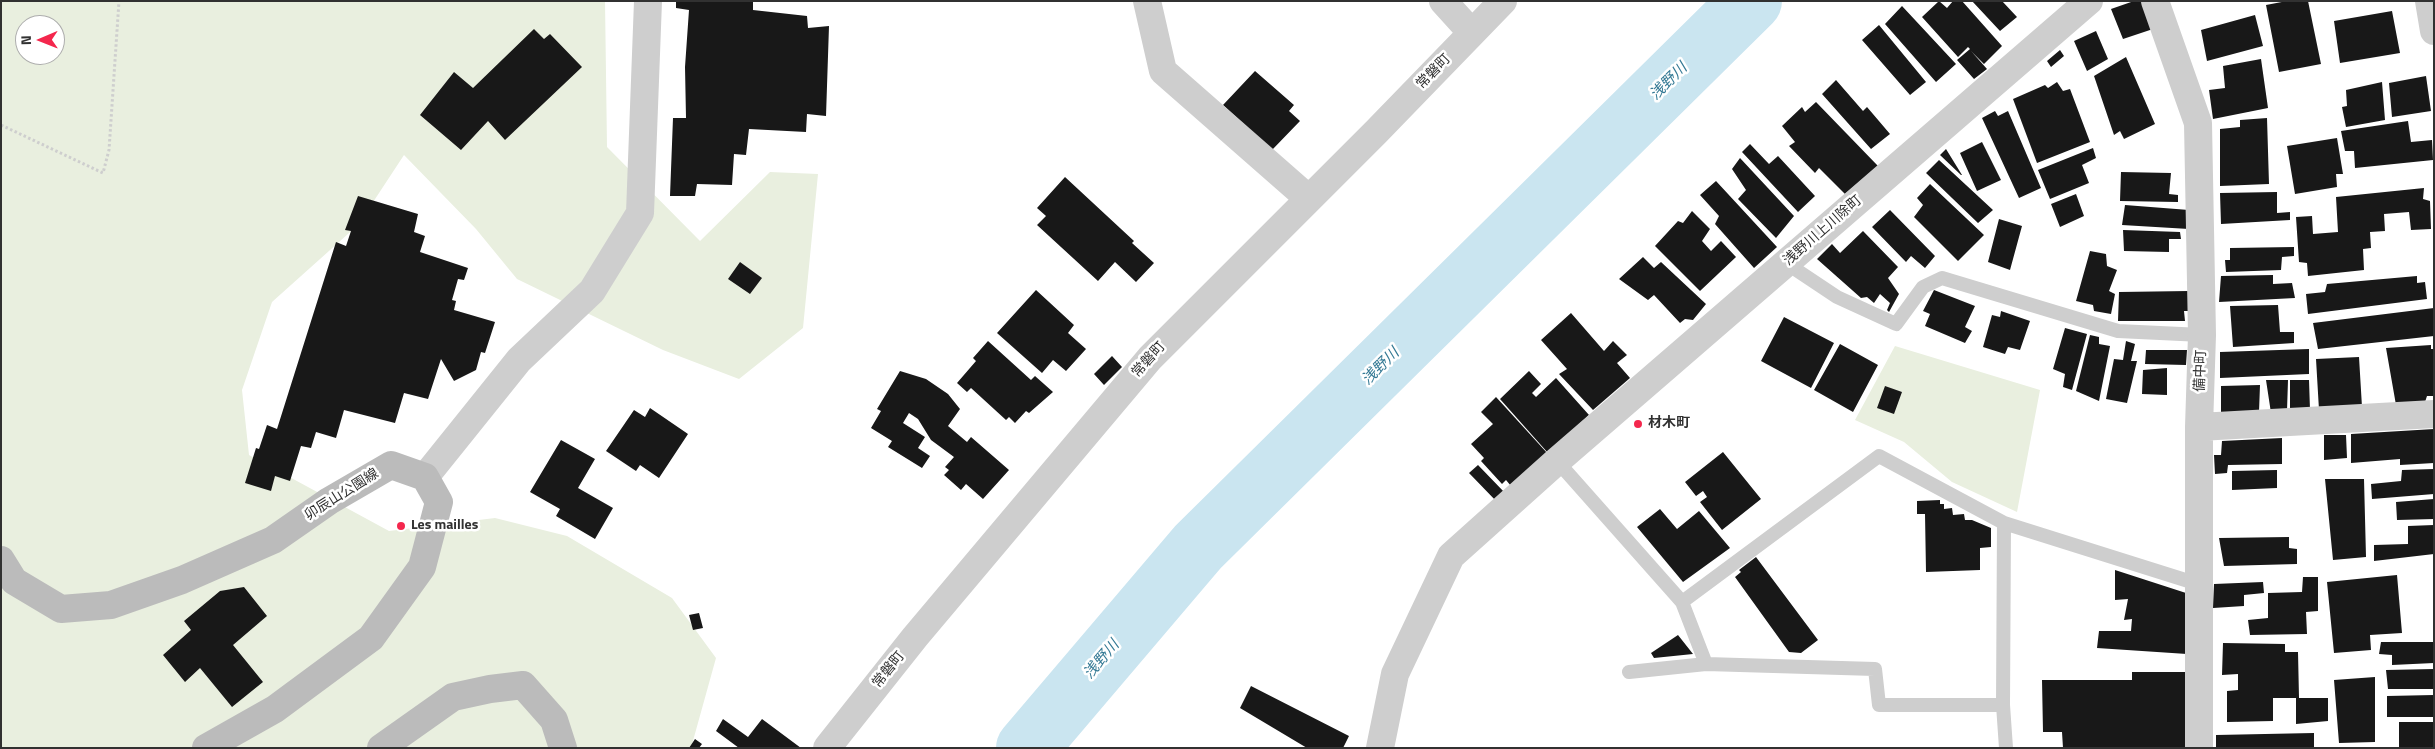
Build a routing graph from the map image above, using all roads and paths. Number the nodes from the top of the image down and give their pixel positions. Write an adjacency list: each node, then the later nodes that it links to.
1 (119, 1): 11 (path)
2 (648, 1): 18 (street)
3 (1147, 1): 12 (street)
4 (1443, 1): 10 (street)
5 (1503, 1): 10 (street, 常磐町)
6 (2089, 1): 13 (street, 浅野川上川除町)
7 (2155, 1): 14 (street, 備中町)
8 (2429, 1): 9 (street)
9 (2434, 30)
10 (1472, 33): 12 (street, 常磐町)
11 (1, 125)
12 (1309, 199): 29 (street, 常磐町)
13 (1786, 263): 14 (lane); 17 (street, 浅野川上川除町)
14 (2202, 335): 16 (street, 備中町)
15 (2434, 414): 16 (street)
16 (2199, 426): 21 (street, 備中町)
17 (1557, 460): 22 (lane); 30 (street, 浅野川上川除町)
18 (425, 478): 20 (street, 卯辰山公園線); 26 (street)
19 (2004, 523): 21 (lane); 22 (lane); 25 (lane)
20 (1, 560)
21 (2198, 584): 32 (street, 備中町)
22 (1682, 602): 23 (lane)
23 (1706, 664): 24 (lane); 25 (lane)
24 (1629, 672)
25 (2003, 704): 31 (lane)
26 (206, 748)
27 (381, 748): 28 (street)
28 (563, 748)
29 (827, 748)
30 (1380, 748)
31 (2006, 748)
32 (2199, 748)

